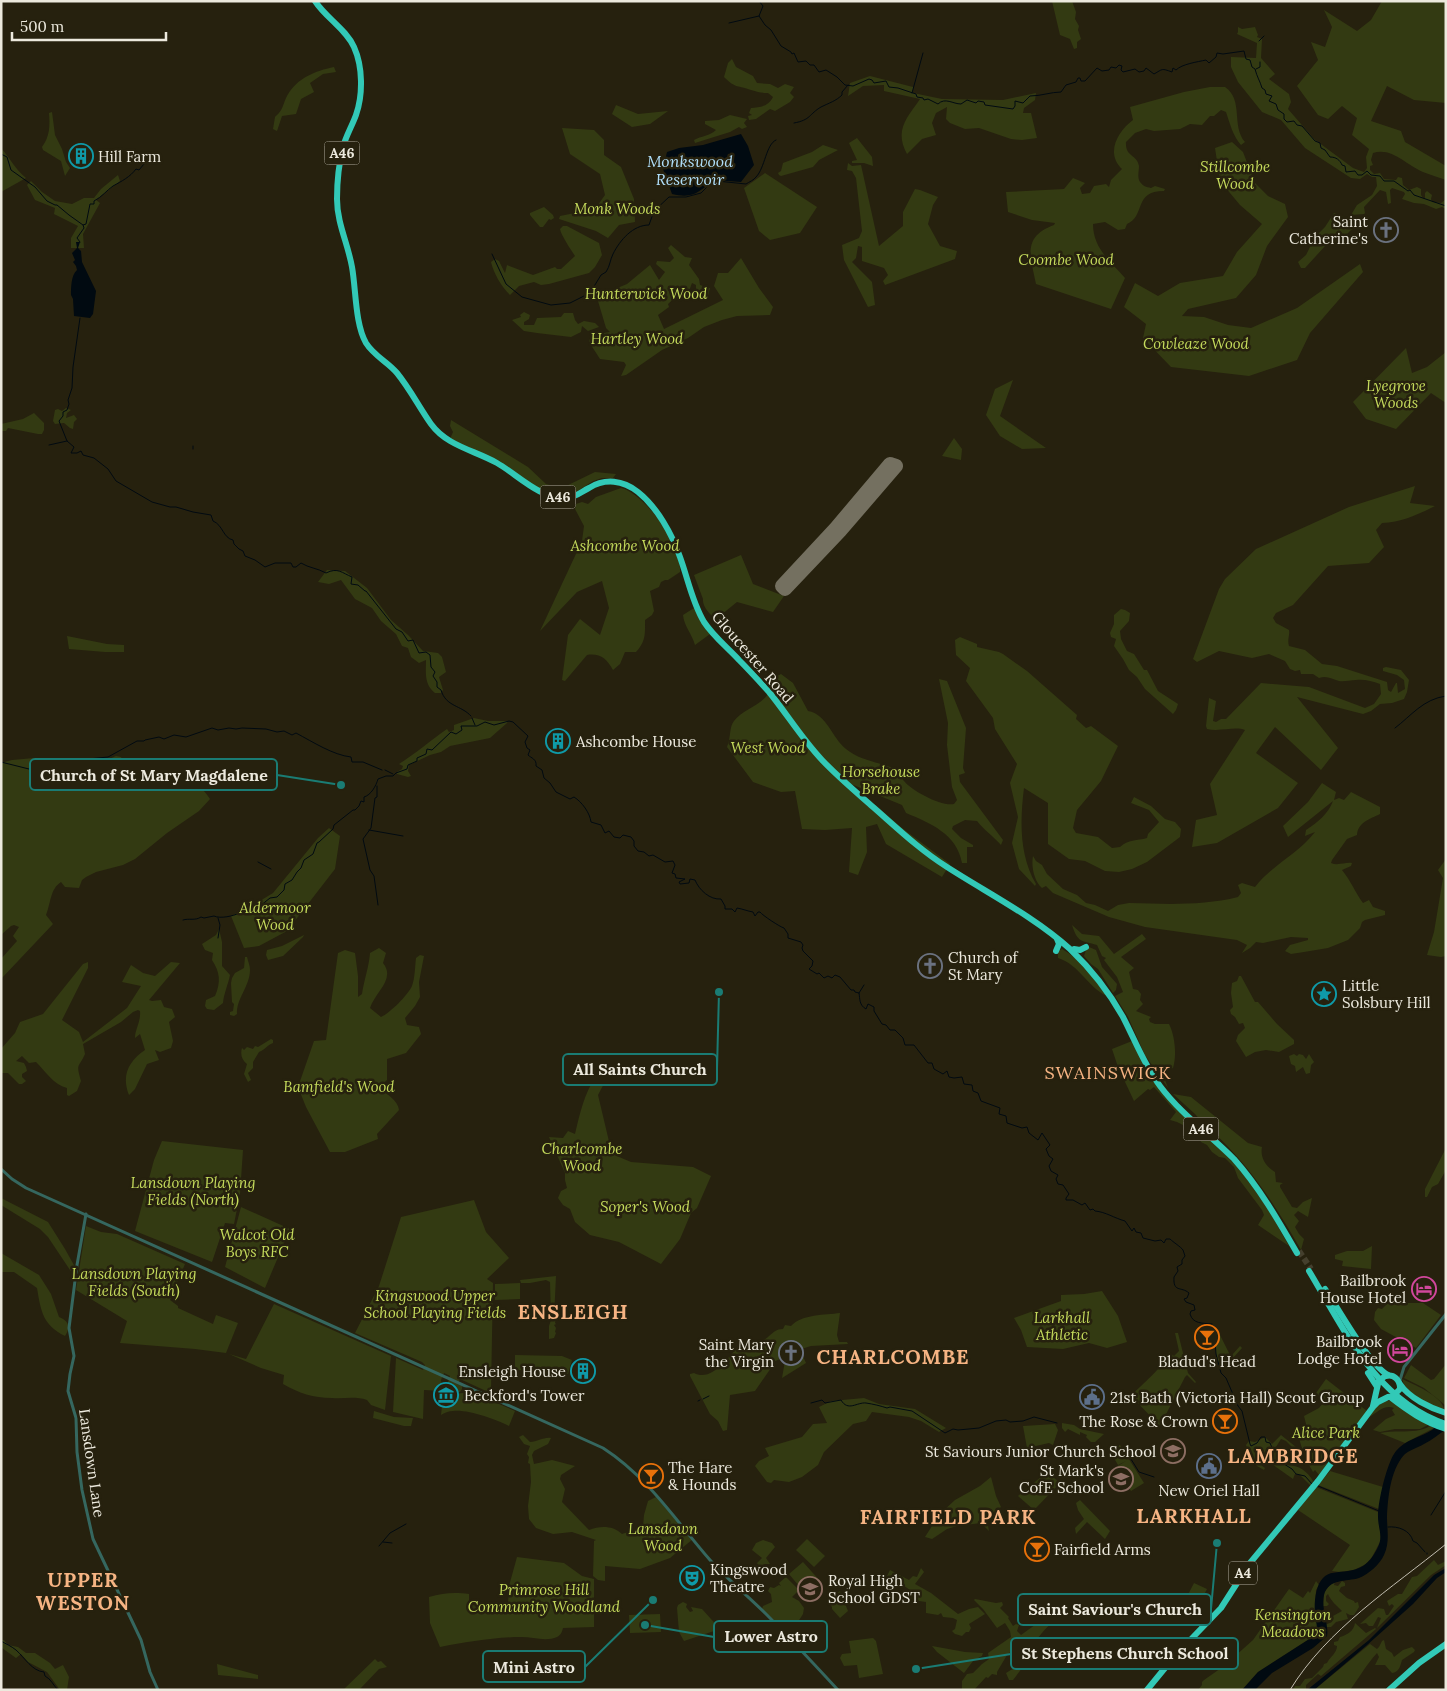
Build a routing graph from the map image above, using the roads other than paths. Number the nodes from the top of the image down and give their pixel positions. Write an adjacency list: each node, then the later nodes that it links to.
1 (315, 1): 2 (highway, Gloucester Road / A46)
2 (1011, 906): 3 (highway, A46); 4 (highway, A46)
3 (1057, 938): 4 (highway, A46); 4 (highway)
4 (1072, 949): 5 (highway, A46); 5 (highway); 6 (highway, A46)
5 (1083, 958): 6 (highway, A46)
6 (1108, 991): 9 (highway, A46)
7 (1, 1169): 8 (street)
8 (88, 1215): 24 (street, Lansdown Lane); 25 (street)
9 (1298, 1252)
10 (1315, 1276): 11 (highway); 14 (highway); 20 (highway)
11 (1330, 1306): 15 (highway); 20 (highway)
12 (1446, 1314): 13 (street)
13 (1404, 1367): 14 (street); 16 (street)
14 (1388, 1375): 15 (highway, bridge); 16 (highway)
15 (1378, 1386): 17 (highway); 18 (highway, A4)
16 (1399, 1386): 17 (highway, A4, bridge); 20 (highway)
17 (1390, 1397): 18 (highway, A4); 20 (highway)
18 (1371, 1409): 26 (highway, A4)
19 (1446, 1413): 20 (highway)
20 (1430, 1415): 21 (highway); 22 (highway)
21 (1446, 1422)
22 (1446, 1429)
23 (1446, 1644): 27 (highway)
24 (158, 1690)
25 (838, 1690)
26 (1147, 1690)
27 (1389, 1690)

